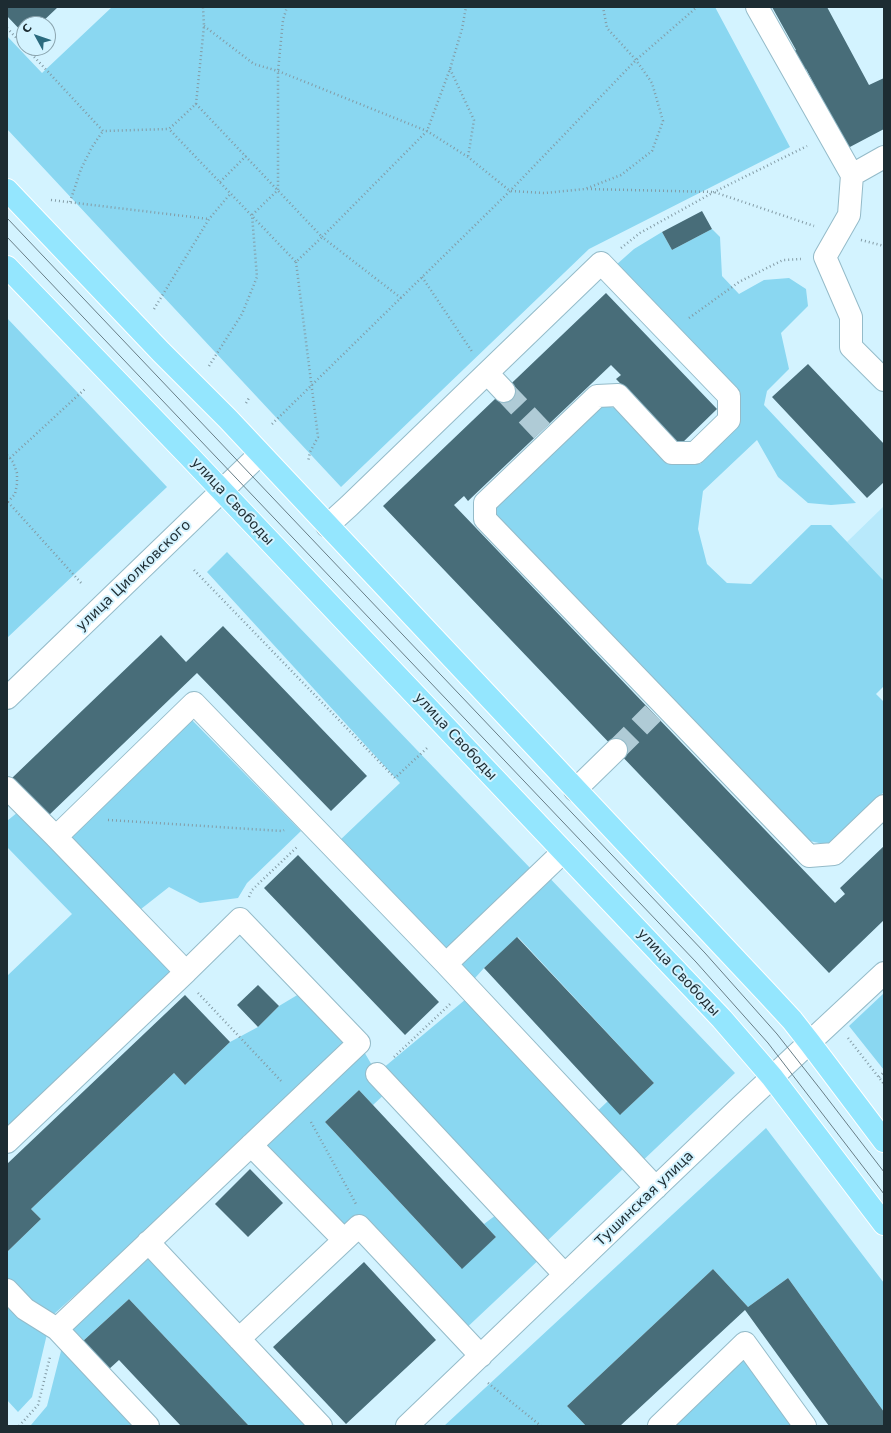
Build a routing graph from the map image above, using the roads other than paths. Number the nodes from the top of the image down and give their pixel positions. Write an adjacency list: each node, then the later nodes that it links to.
1 (757, 7): 3 (street)
2 (884, 156): 3 (street)
3 (852, 175): 7 (street)
4 (7, 190): 9 (main road)
5 (7, 267): 10 (main road, улица Свободы)
6 (487, 373): 8 (street); 11 (street); 16 (street)
7 (884, 380)
8 (504, 390)
9 (260, 454): 10 (street, улица Циолковского); 11 (main road)
10 (222, 491): 12 (street, улица Циолковского); 18 (main road, улица Свободы)
11 (327, 526): 15 (main road)
12 (10, 688)
13 (616, 750): 15 (street)
14 (7, 788): 17 (street)
15 (576, 790): 22 (main road)
16 (884, 806)
17 (56, 837): 19 (street); 21 (street)
18 (563, 852): 19 (street); 24 (main road, улица Свободы)
19 (446, 964): 28 (street)
20 (884, 973): 22 (street, Тушинская улица)
21 (184, 974): 26 (street); 27 (street)
22 (810, 1043): 24 (street, Тушинская улица); 25 (main road)
23 (377, 1074): 32 (street)
24 (772, 1077): 28 (street, Тушинская улица); 29 (main road, улица Свободы)
25 (884, 1141)
26 (7, 1142)
27 (251, 1145): 30 (street); 31 (street)
28 (656, 1188): 32 (street, Тушинская улица)
29 (884, 1224)
30 (344, 1240): 35 (street); 36 (street)
31 (148, 1242): 34 (street); 35 (street)
32 (565, 1275): 36 (street, Тушинская улица)
33 (7, 1290): 34 (street)
34 (57, 1329): 38 (street)
35 (239, 1338): 39 (street)
36 (480, 1356): 37 (street, Тушинская улица)
37 (410, 1425)
38 (148, 1426)
39 (321, 1426)
40 (659, 1426): 41 (street)
41 (805, 1426)

